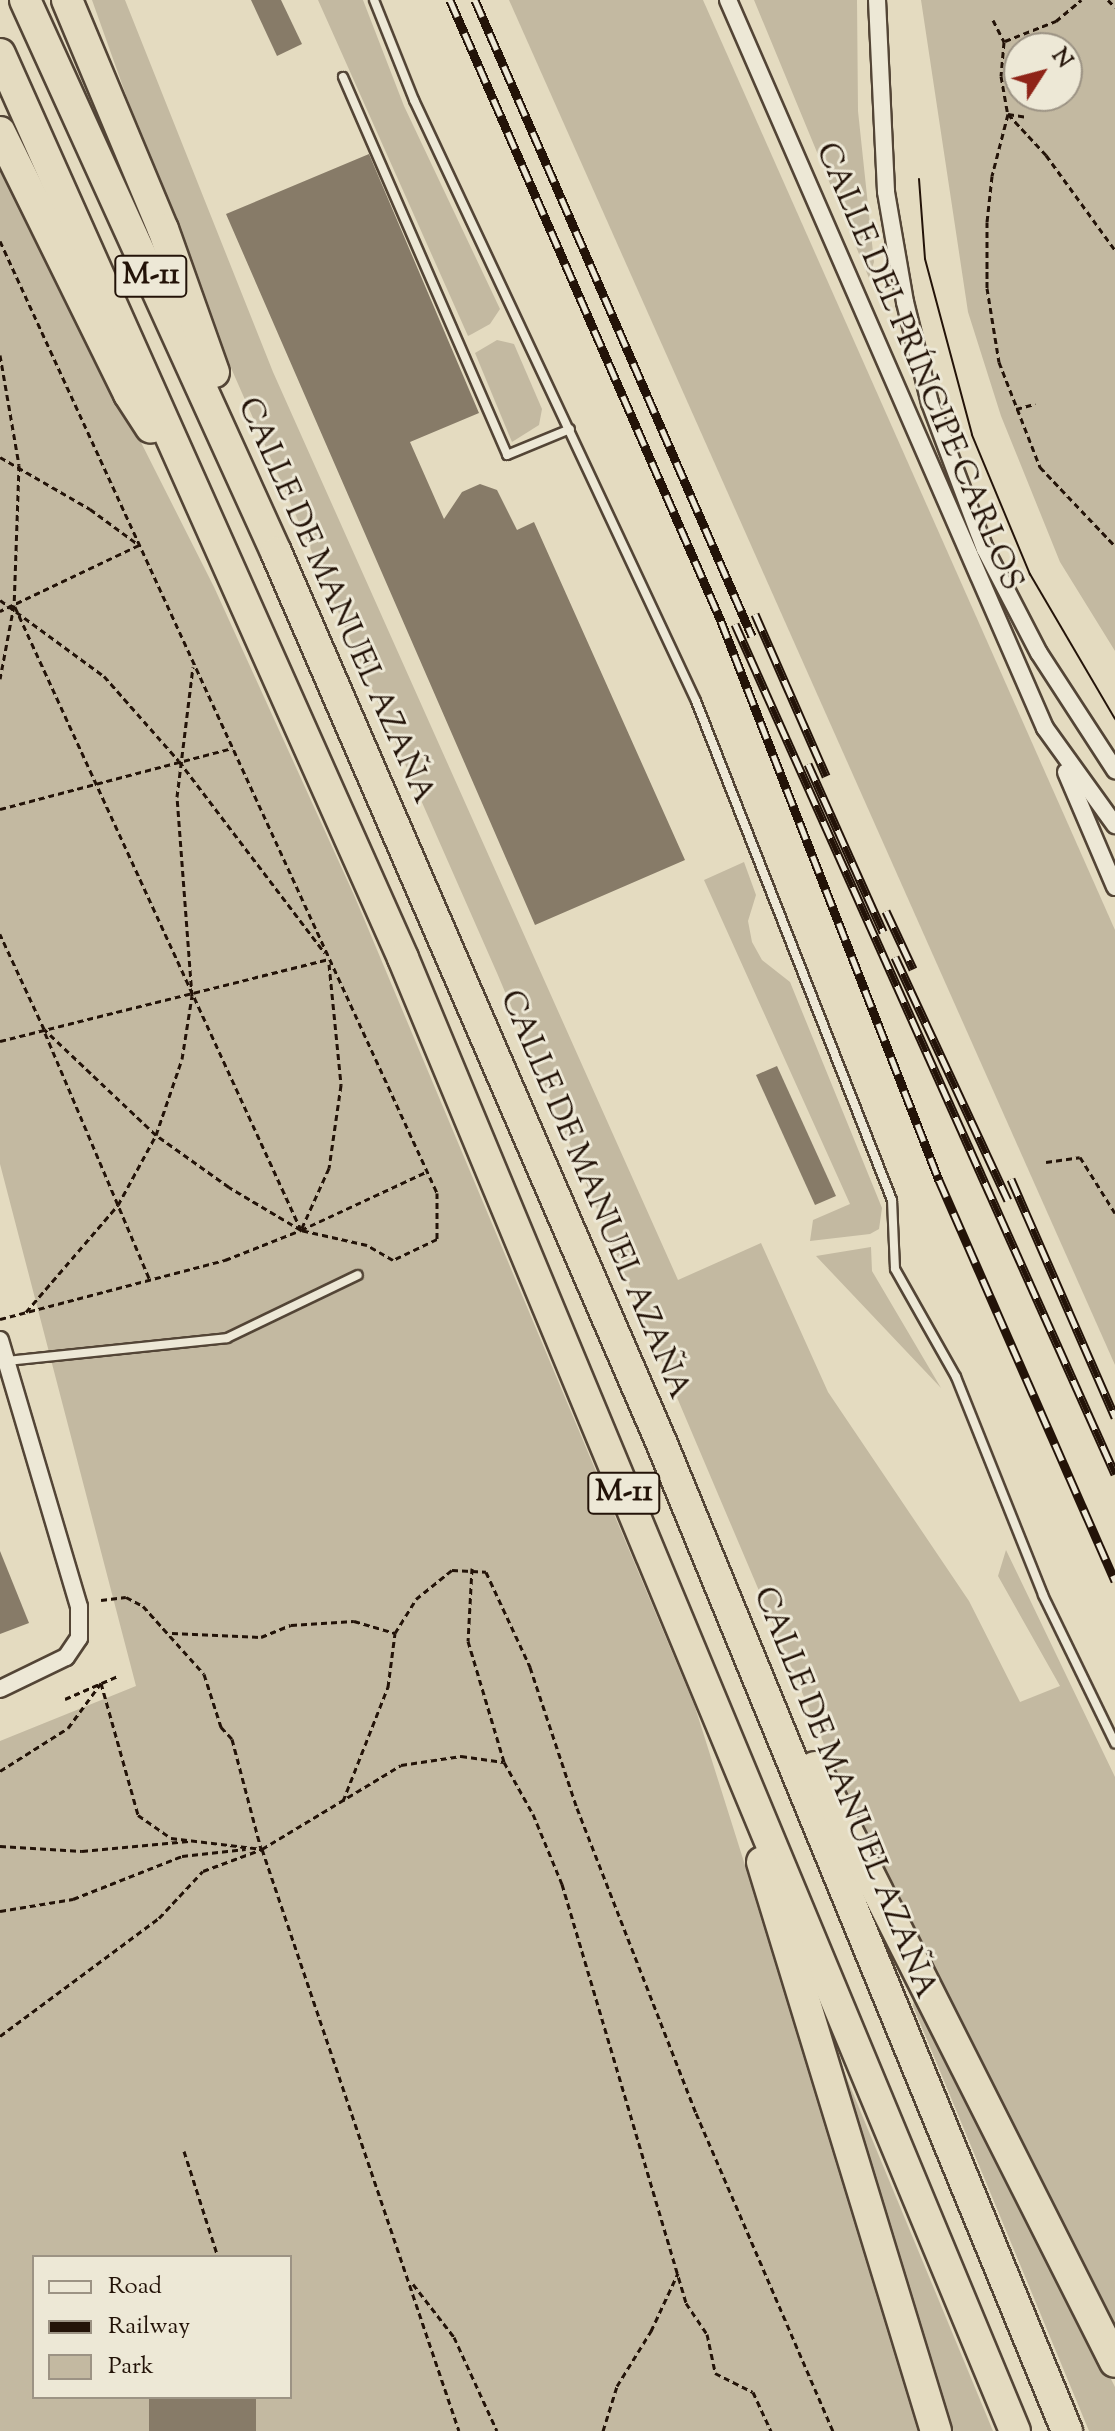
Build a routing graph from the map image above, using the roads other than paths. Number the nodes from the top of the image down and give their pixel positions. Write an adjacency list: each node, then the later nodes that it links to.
1 (25, 0): 13 (highway, CALLE DE MANUEL AZAÑA / M-11)
2 (67, 0): 9 (highway)
3 (79, 0): 9 (highway)
4 (374, 0): 11 (lane)
5 (728, 0): 14 (street, CALLE DEL PRÍNCIPE CARLOS)
6 (877, 0): 15 (street, CALLE DEL PRÍNCIPE CARLOS)
7 (0, 54): 12 (highway, M-11)
8 (343, 77): 11 (lane)
9 (106, 87): 13 (highway)
10 (0, 132): 12 (highway)
11 (570, 429): 23 (lane)
12 (206, 513): 24 (highway, M-11)
13 (276, 552): 21 (highway, CALLE DE MANUEL AZAÑA / M-11)
14 (1060, 755): 16 (street, CALLE DEL PRÍNCIPE CARLOS); 17 (street, CALLE DEL PRÍNCIPE CARLOS)
15 (1115, 770)
16 (1115, 825)
17 (1115, 887)
18 (358, 1275): 20 (lane)
19 (0, 1340): 20 (street)
20 (3, 1362): 22 (street)
21 (662, 1444): 25 (highway); 28 (highway, CALLE DE MANUEL AZAÑA / M-11)
22 (0, 1689)
23 (1115, 1743)
24 (749, 1798): 26 (highway); 27 (highway, M-11)
25 (1115, 2362)
26 (936, 2431)
27 (1015, 2431)
28 (1067, 2431)

